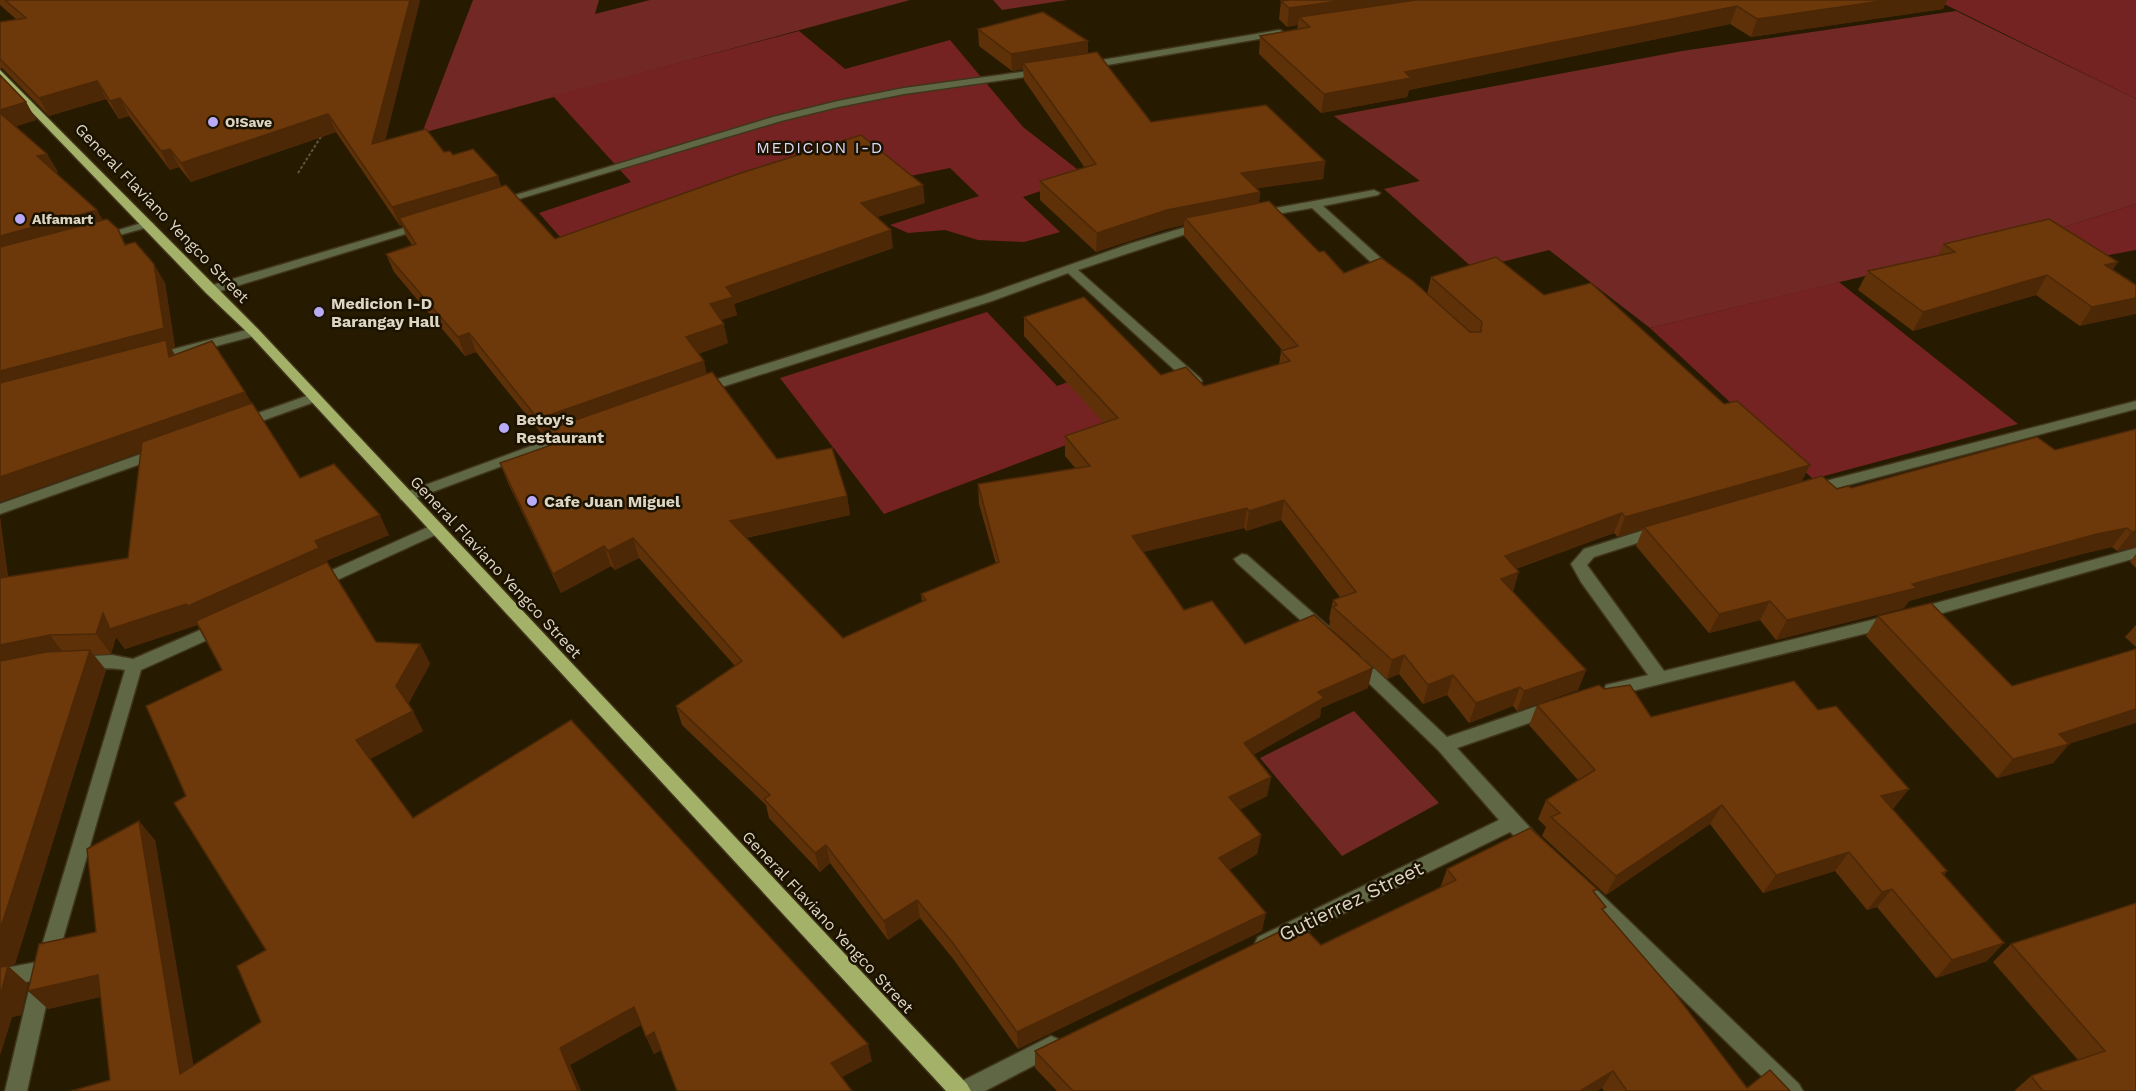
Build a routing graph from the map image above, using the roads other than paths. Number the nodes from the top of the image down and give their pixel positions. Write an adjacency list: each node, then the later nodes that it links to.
1 (1296, 31): 2 (street)
2 (1075, 68)
3 (1051, 71): 7 (street)
4 (0, 73): 11 (main road, General Flaviano Yengco Street)
5 (1374, 193): 6 (street)
6 (1315, 204): 8 (street); 14 (street)
7 (484, 206)
8 (1249, 216)
9 (439, 220): 15 (street)
10 (1216, 222): 13 (street)
11 (148, 225): 12 (street); 15 (main road, General Flaviano Yengco Street)
12 (91, 240)
13 (1071, 270): 18 (street); 19 (street)
14 (1401, 282)
15 (210, 290): 16 (main road, General Flaviano Yengco Street)
16 (254, 332): 17 (street); 20 (main road, General Flaviano Yengco Street)
17 (139, 363)
18 (1199, 385)
19 (691, 392)
20 (315, 397): 22 (street); 26 (main road, General Flaviano Yengco Street)
21 (2136, 405): 25 (street)
22 (225, 429)
23 (581, 432): 26 (street)
24 (169, 449): 27 (street)
25 (1801, 492)
26 (406, 497): 28 (main road, General Flaviano Yengco Street)
27 (0, 509)
28 (437, 528): 32 (street); 48 (main road, General Flaviano Yengco Street)
29 (1667, 528): 36 (street)
30 (2136, 553): 36 (street)
31 (1242, 559): 39 (street)
32 (307, 587)
33 (232, 622): 35 (street)
34 (63, 663): 35 (street)
35 (134, 666): 44 (street)
36 (1659, 677): 37 (street)
37 (1601, 693)
38 (1567, 703): 39 (street)
39 (1444, 745): 40 (street)
40 (1512, 822): 41 (street); 43 (street, Gutierrez Street)
41 (1554, 861)
42 (1579, 885): 49 (street)
43 (1250, 950)
44 (44, 970): 45 (street); 47 (street)
45 (0, 978)
46 (1067, 1038): 48 (street)
47 (16, 1091)
48 (962, 1091)
49 (1792, 1091)

